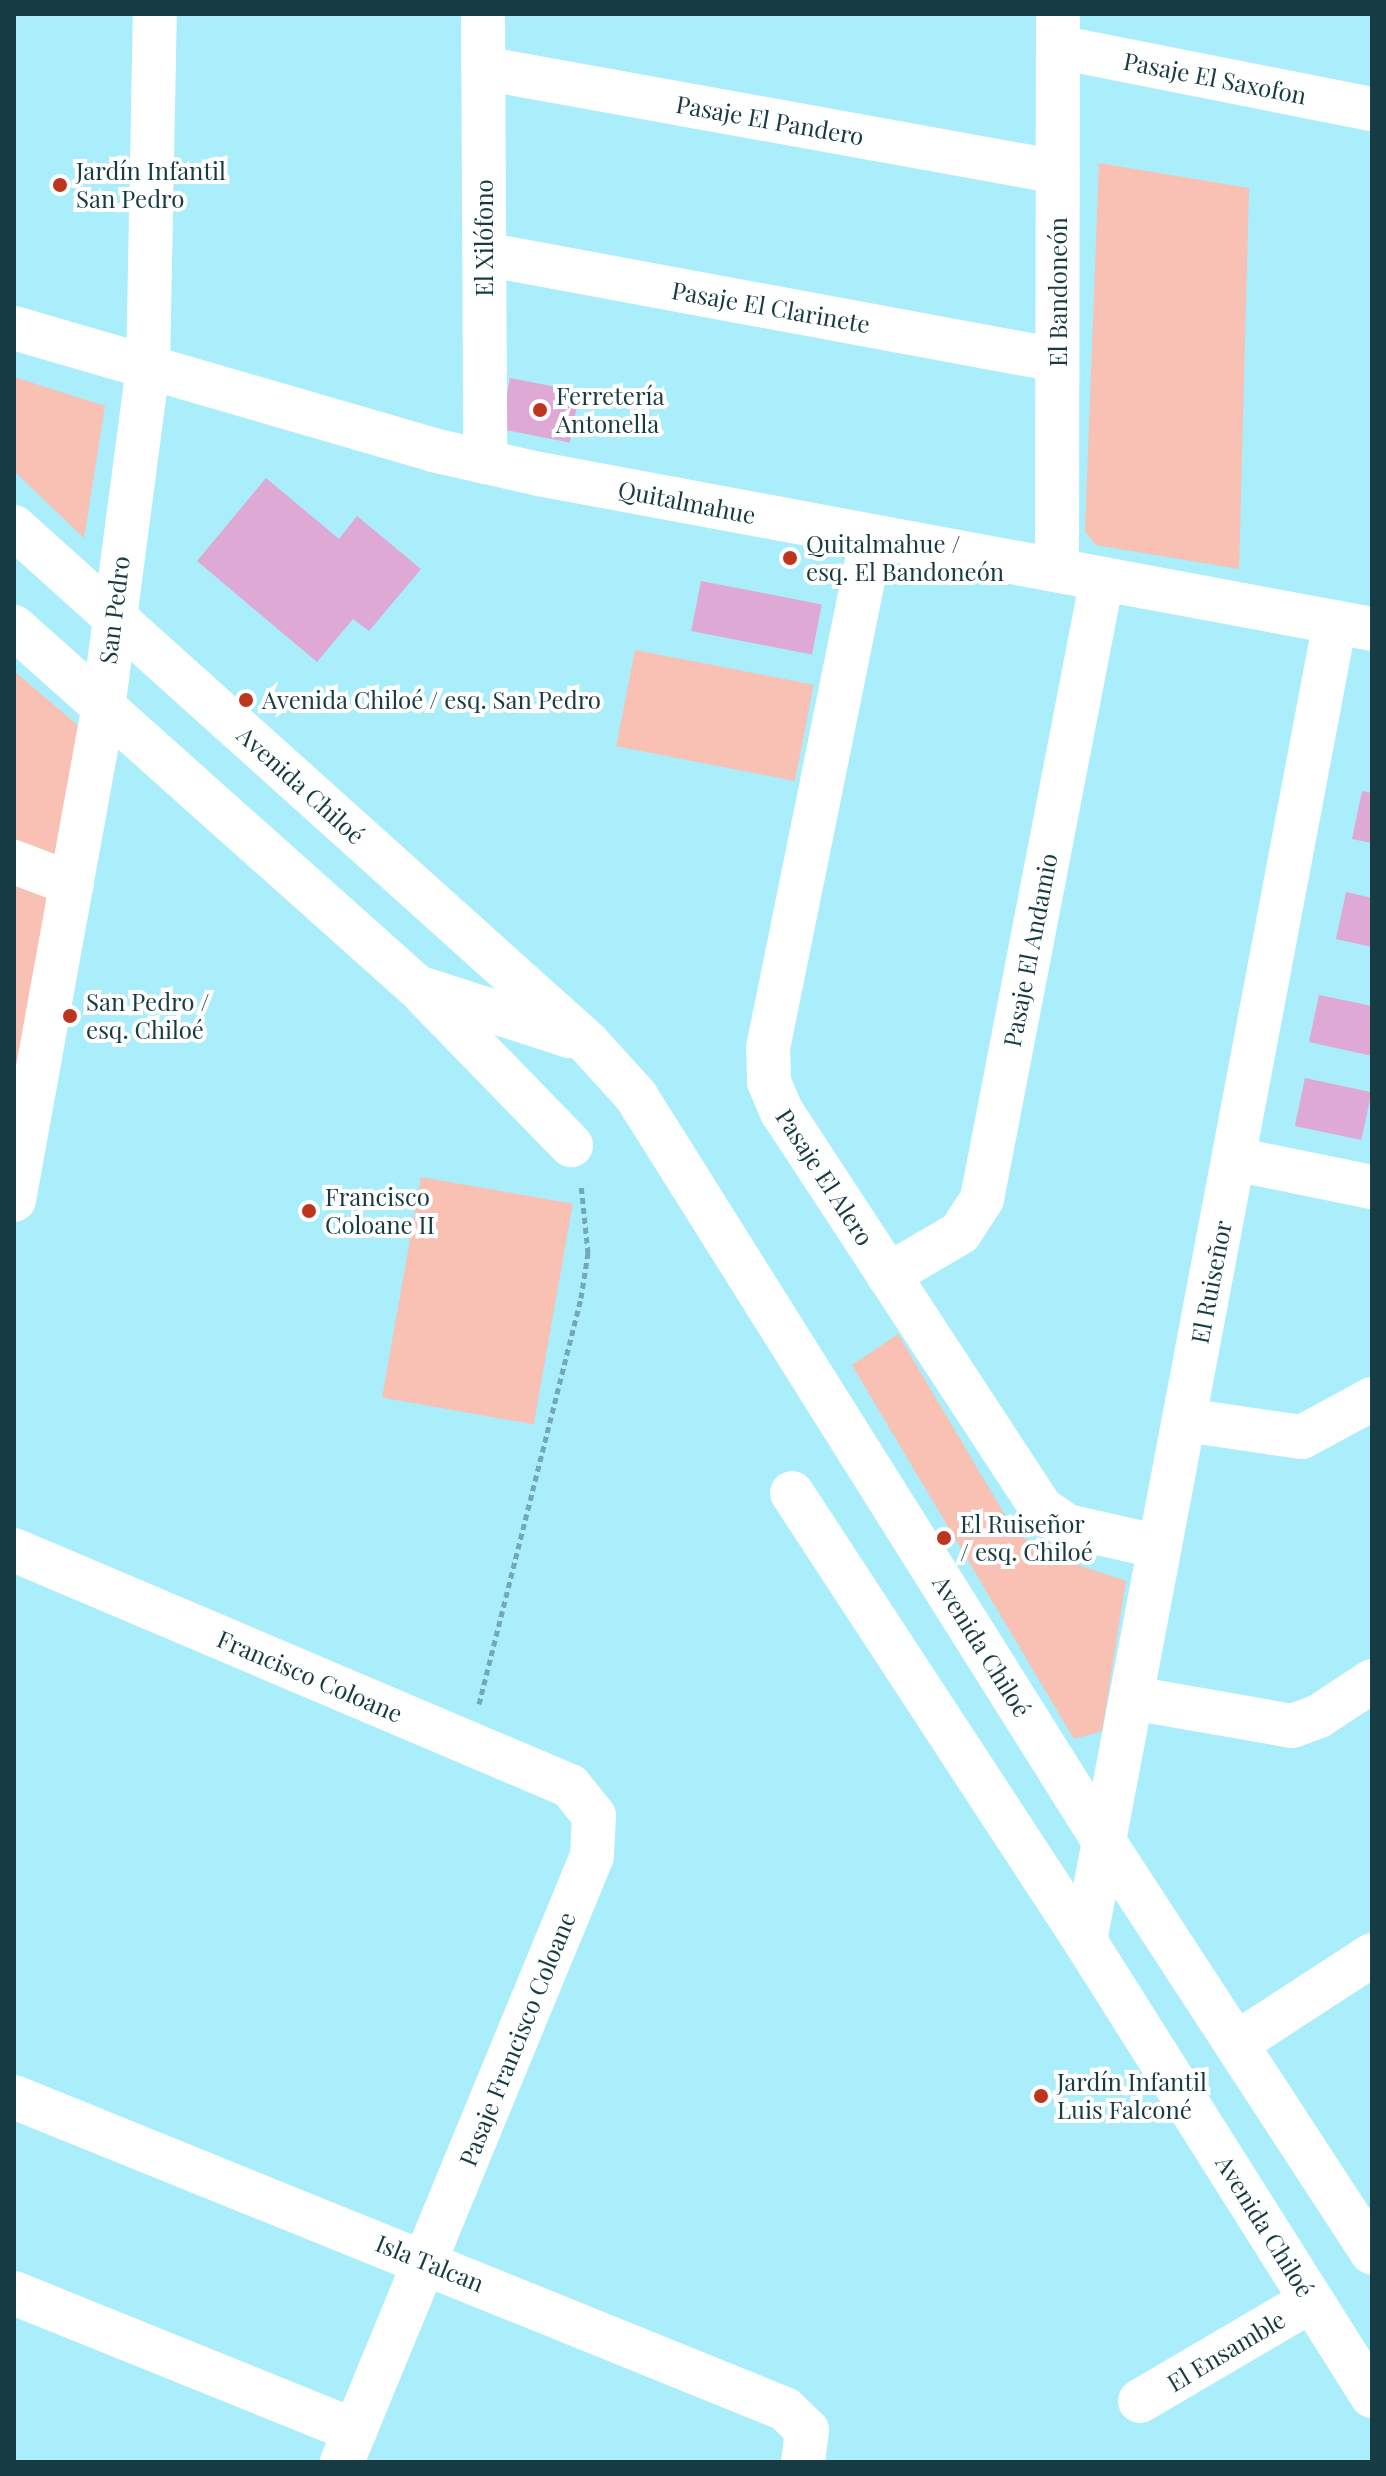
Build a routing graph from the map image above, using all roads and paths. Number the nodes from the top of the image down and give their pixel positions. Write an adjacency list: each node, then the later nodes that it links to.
1 (155, 14): 10 (street, San Pedro)
2 (483, 14): 4 (street, El Xilófono)
3 (1058, 31): 5 (street, Pasaje El Saxofon); 6 (street, El Bandoneón)
4 (483, 68): 6 (street, Pasaje El Pandero); 7 (street, El Xilófono)
5 (1372, 109)
6 (1058, 172): 9 (street, El Bandoneón)
7 (484, 254): 9 (street, Pasaje El Clarinete); 11 (street, El Xilófono)
8 (14, 328): 10 (street, Quitalmahue)
9 (1057, 360): 14 (street, El Bandoneón)
10 (148, 369): 11 (street, Quitalmahue); 16 (street, San Pedro)
11 (485, 462): 13 (street, Quitalmahue)
12 (14, 527): 16 (street, Avenida Chiloé)
13 (872, 536): 14 (street, Quitalmahue); 28 (street, Pasaje El Alero)
14 (1057, 570): 15 (street, Quitalmahue)
15 (1102, 579): 17 (street, Quitalmahue); 28 (street, Pasaje El Andamio)
16 (112, 614): 19 (street, San Pedro); 23 (street, Avenida Chiloé)
17 (1354, 626): 25 (street, El Ruiseñor)
18 (14, 627): 19 (street)
19 (103, 709): 21 (street, San Pedro); 22 (street)
20 (14, 862): 21 (street)
21 (72, 884): 27 (street, San Pedro)
22 (417, 987): 23 (street); 24 (street)
23 (588, 1043): 38 (street, Avenida Chiloé)
24 (571, 1145): 36 (path)
25 (1234, 1159): 26 (street); 30 (street, El Ruiseñor)
26 (1372, 1187)
27 (14, 1200)
28 (888, 1275): 32 (street, Pasaje El Alero)
29 (1372, 1399): 30 (street)
30 (1185, 1420): 32 (street, El Ruiseñor)
31 (792, 1493): 39 (street, Avenida Chiloé)
32 (1160, 1547): 35 (street, El Ruiseñor)
33 (14, 1550): 36 (street, Francisco Coloane)
34 (1372, 1681): 35 (street)
35 (1132, 1698): 38 (street, El Ruiseñor)
36 (468, 1744): 37 (street, Francisco Coloane)
37 (594, 1816): 44 (street, Pasaje Francisco Coloane)
38 (1105, 1843): 39 (street, El Ruiseñor); 41 (street, Avenida Chiloé)
39 (1085, 1941): 46 (street, Avenida Chiloé)
40 (1372, 1955): 41 (street)
41 (1237, 2043): 43 (street, Avenida Chiloé)
42 (14, 2097): 44 (street, Isla Talcan)
43 (1367, 2236)
44 (426, 2261): 49 (street, Pasaje Francisco Coloane); 50 (street, Isla Talcan)
45 (14, 2293): 49 (street)
46 (1312, 2300): 47 (street, Avenida Chiloé); 48 (street, El Ensamble)
47 (1372, 2396)
48 (1140, 2401)
49 (349, 2447)
50 (803, 2462)

